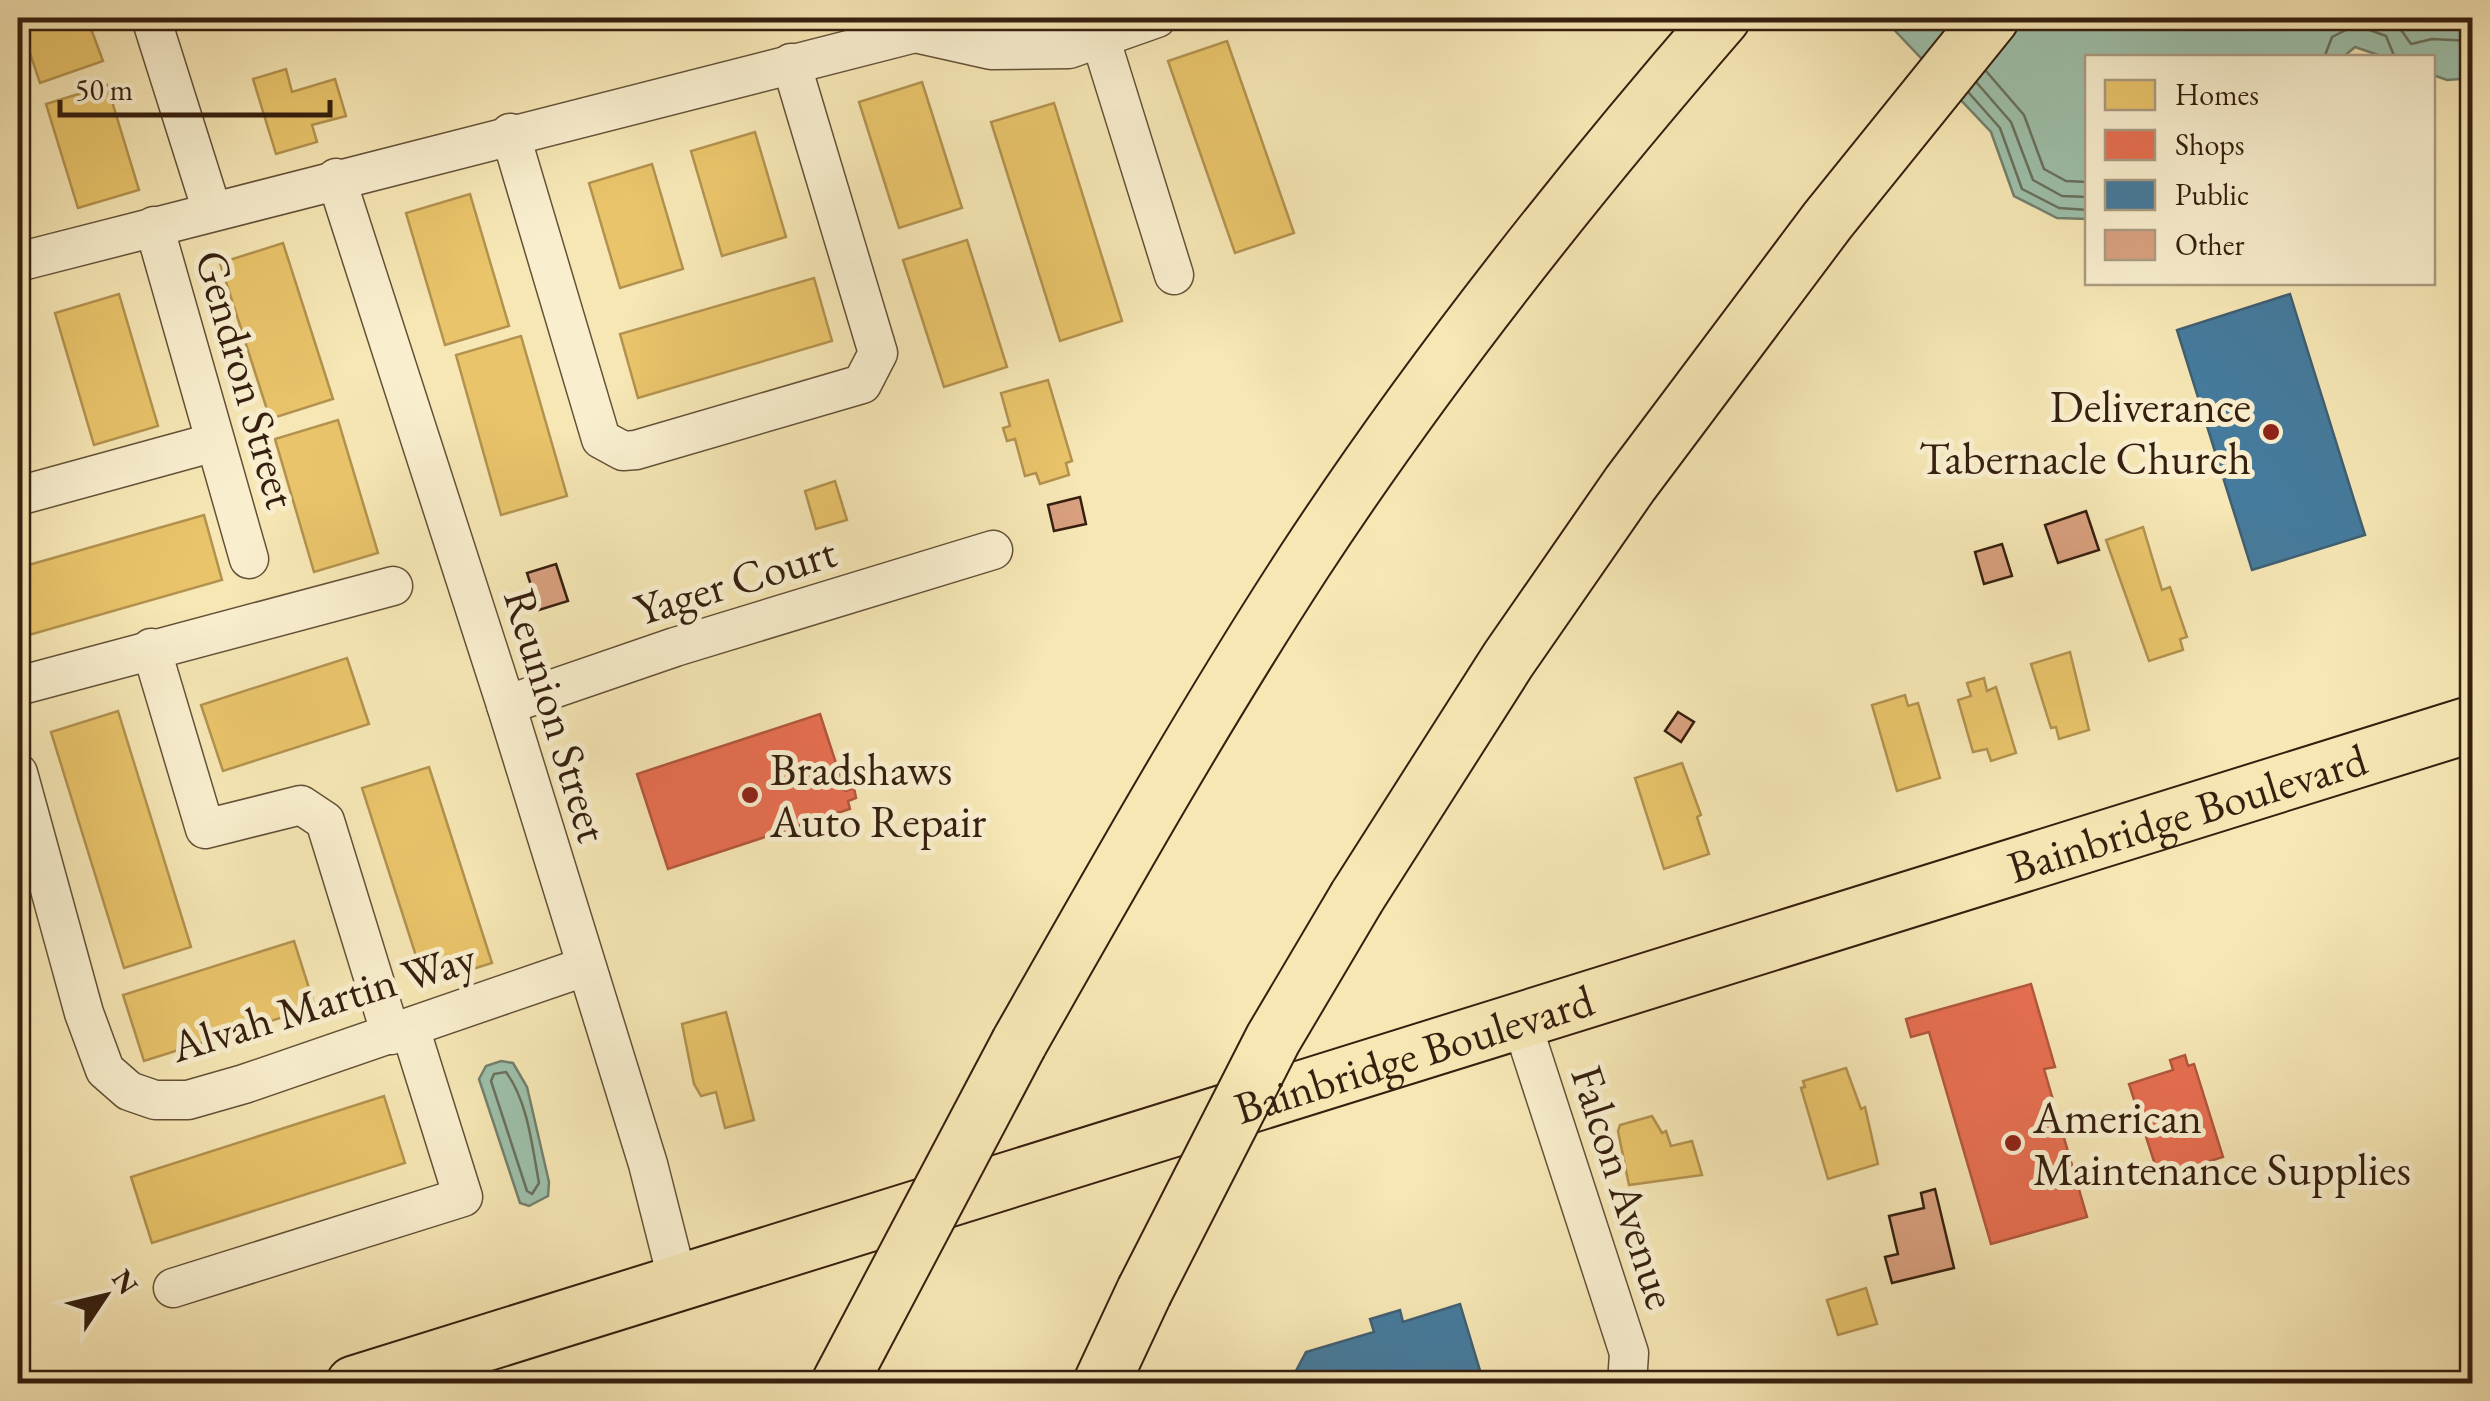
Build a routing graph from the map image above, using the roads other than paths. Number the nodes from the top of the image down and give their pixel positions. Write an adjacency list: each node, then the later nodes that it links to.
1 (151, 18): 9 (street)
2 (1157, 18): 5 (street)
3 (1722, 18): 29 (main road, bridge)
4 (1990, 18): 30 (main road, bridge)
5 (1097, 28): 6 (street); 12 (street)
6 (791, 63): 7 (street); 7 (street)
7 (510, 134): 8 (street)
8 (336, 178): 9 (street); 20 (street, Reunion Street)
9 (212, 211): 10 (street)
10 (154, 226): 11 (street); 13 (street, Gendron Street)
11 (18, 262)
12 (1174, 276)
13 (216, 442): 14 (street); 16 (street, Gendron Street)
14 (18, 496)
15 (992, 550): 20 (street, Yager Court)
16 (249, 558)
17 (393, 586): 18 (street)
18 (150, 648): 19 (street); 25 (street)
19 (18, 686)
20 (506, 705): 23 (street, Reunion Street)
21 (2472, 724): 24 (main road, Bainbridge Boulevard)
22 (18, 773): 25 (street, Alvah Martin Way)
23 (584, 967): 25 (street, Alvah Martin Way); 26 (street, Reunion Street)
24 (1520, 1020): 26 (main road, Bainbridge Boulevard); 31 (street, Falcon Avenue)
25 (400, 1032): 27 (street)
26 (678, 1282): 28 (main road, Bainbridge Boulevard)
27 (173, 1288)
28 (354, 1384)
29 (839, 1384)
30 (1101, 1384)
31 (1627, 1384)

